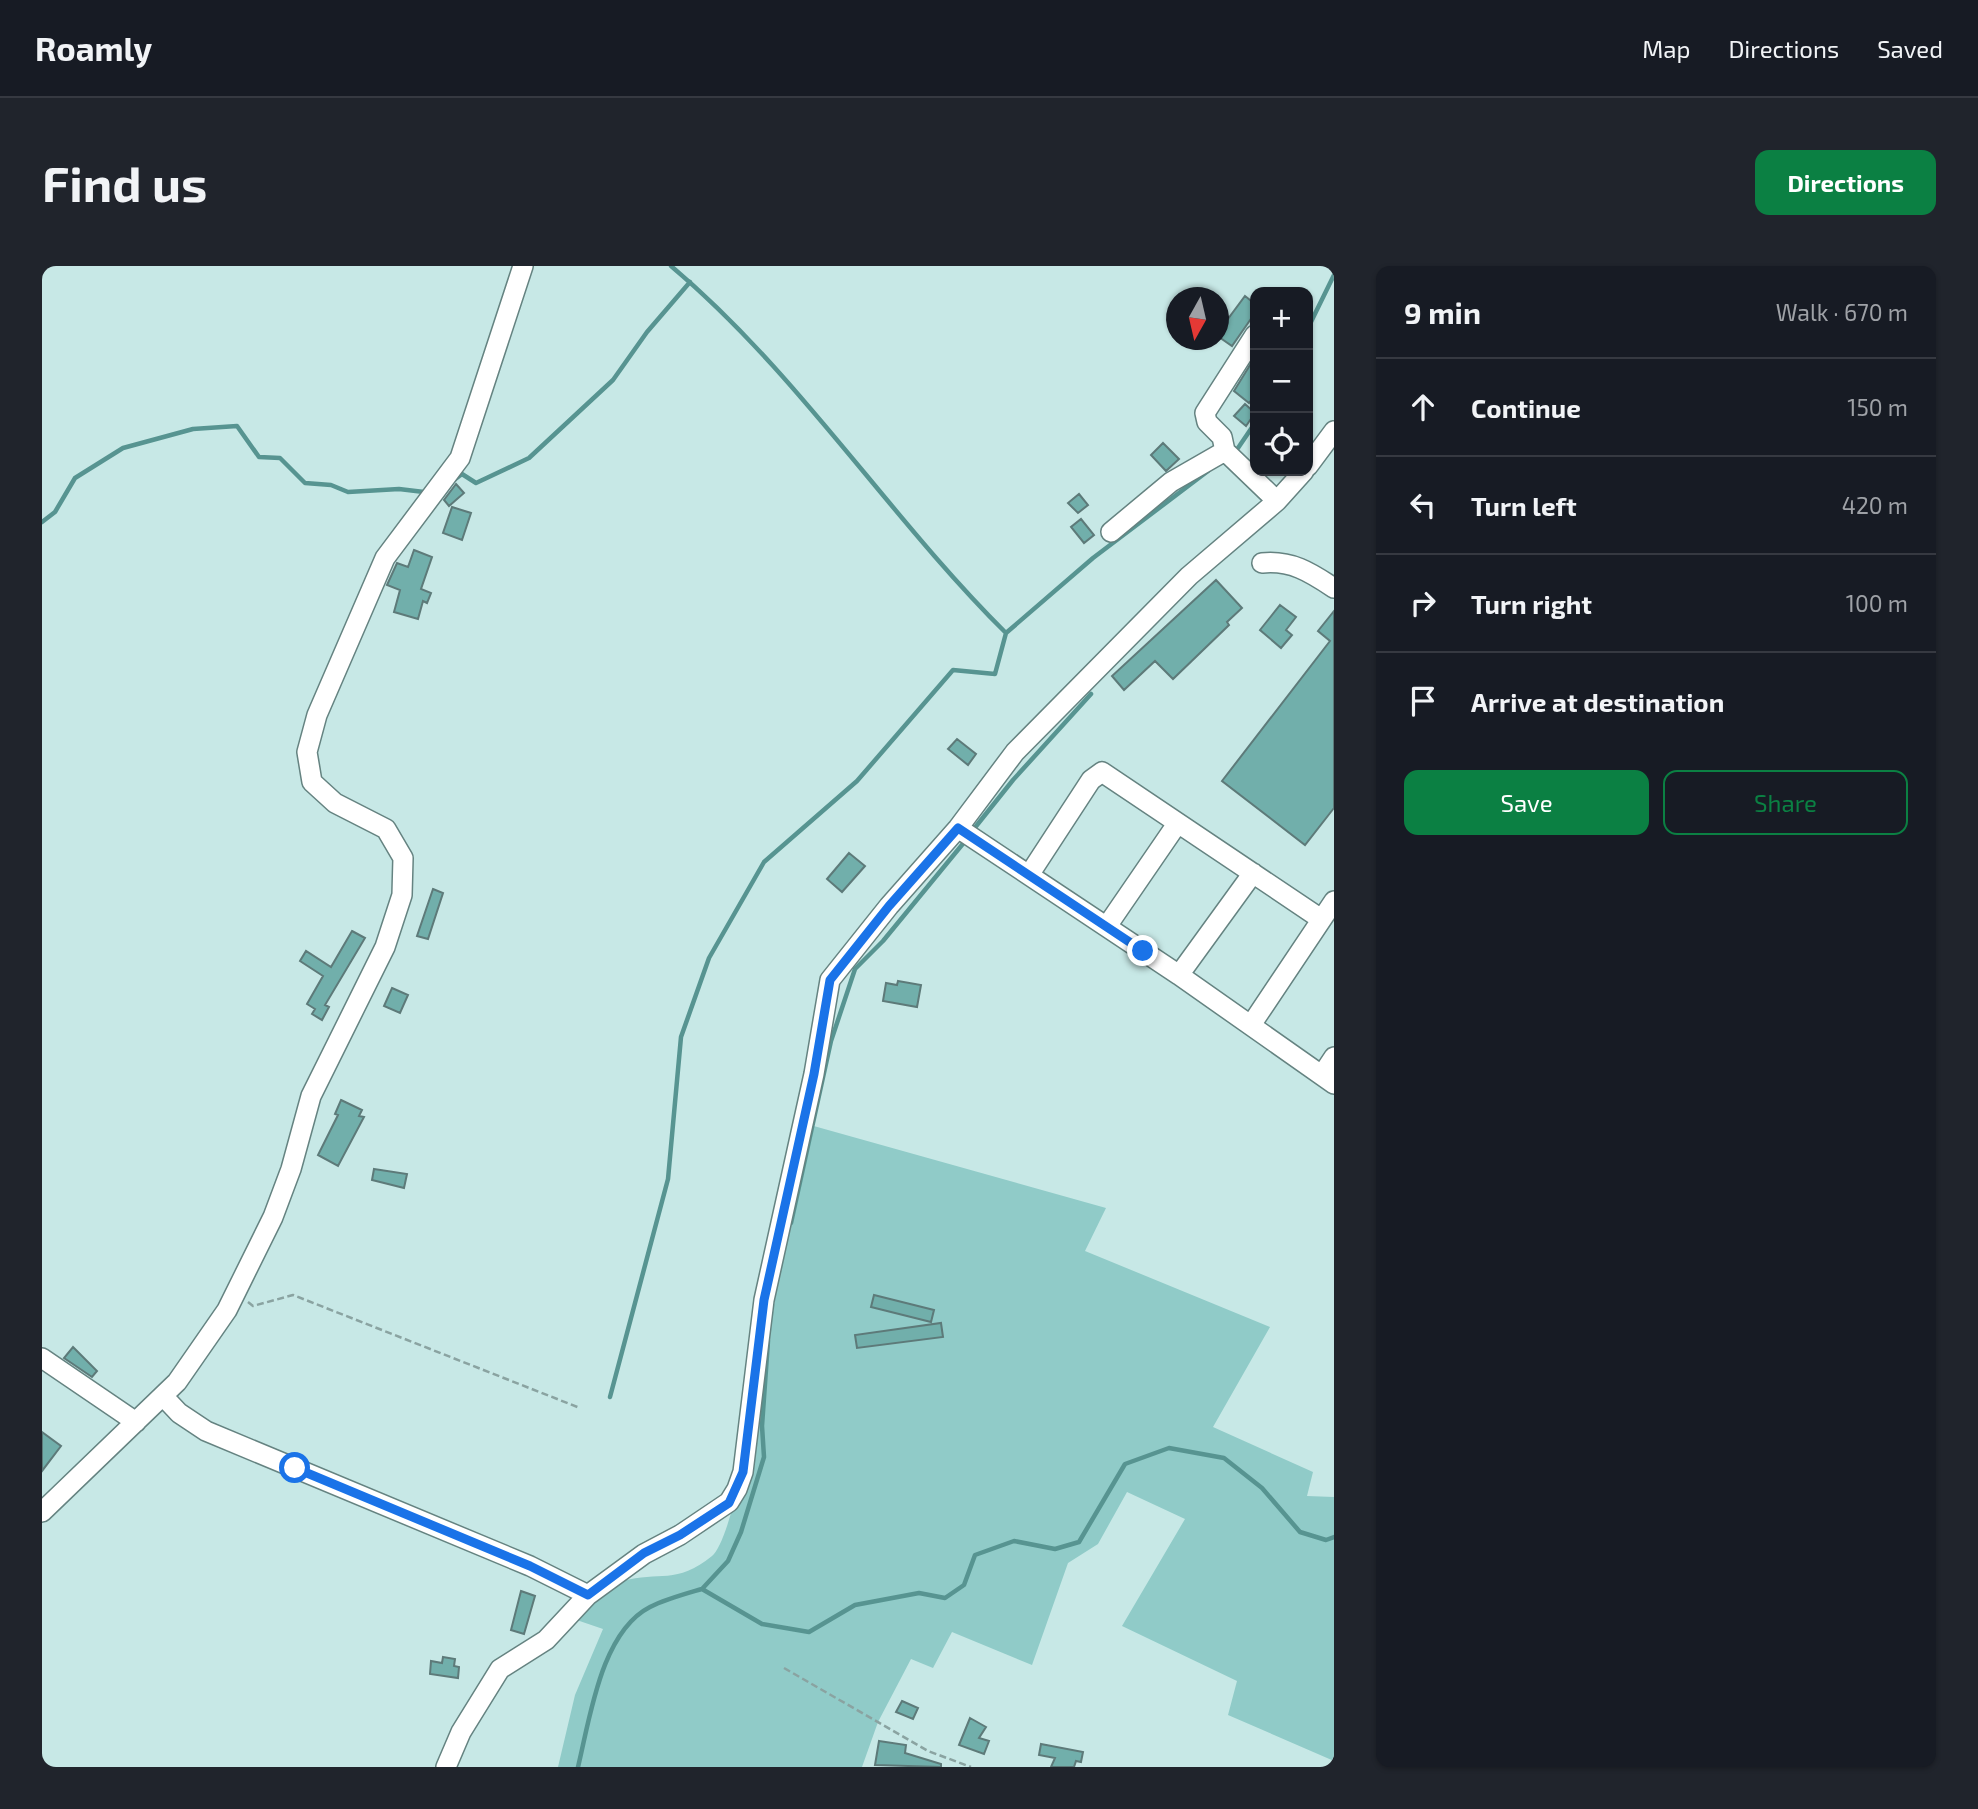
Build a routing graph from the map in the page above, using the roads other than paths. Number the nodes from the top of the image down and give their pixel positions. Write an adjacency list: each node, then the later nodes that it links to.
1 (523, 266): 23 (street)
2 (1250, 343): 4 (street)
3 (1334, 431): 5 (street)
4 (1225, 451): 7 (street); 8 (street)
5 (1313, 459)
6 (1300, 476): 7 (street)
7 (1277, 501): 12 (street)
8 (1111, 532)
9 (1262, 563): 10 (street)
10 (1334, 588)
11 (1177, 824): 13 (street); 14 (street); 17 (street)
12 (966, 833): 14 (street); 26 (street)
13 (1252, 873): 16 (street); 18 (street)
14 (1029, 875): 17 (street)
15 (1334, 901): 16 (street)
16 (1321, 919): 19 (street)
17 (1107, 926): 18 (street)
18 (1180, 975): 19 (street)
19 (1251, 1025): 21 (street)
20 (1334, 1057): 21 (street)
21 (1328, 1079)
22 (42, 1358): 24 (street)
23 (163, 1396): 24 (street); 26 (street)
24 (136, 1422): 25 (street)
25 (42, 1512)
26 (588, 1595): 27 (street)
27 (446, 1767)

